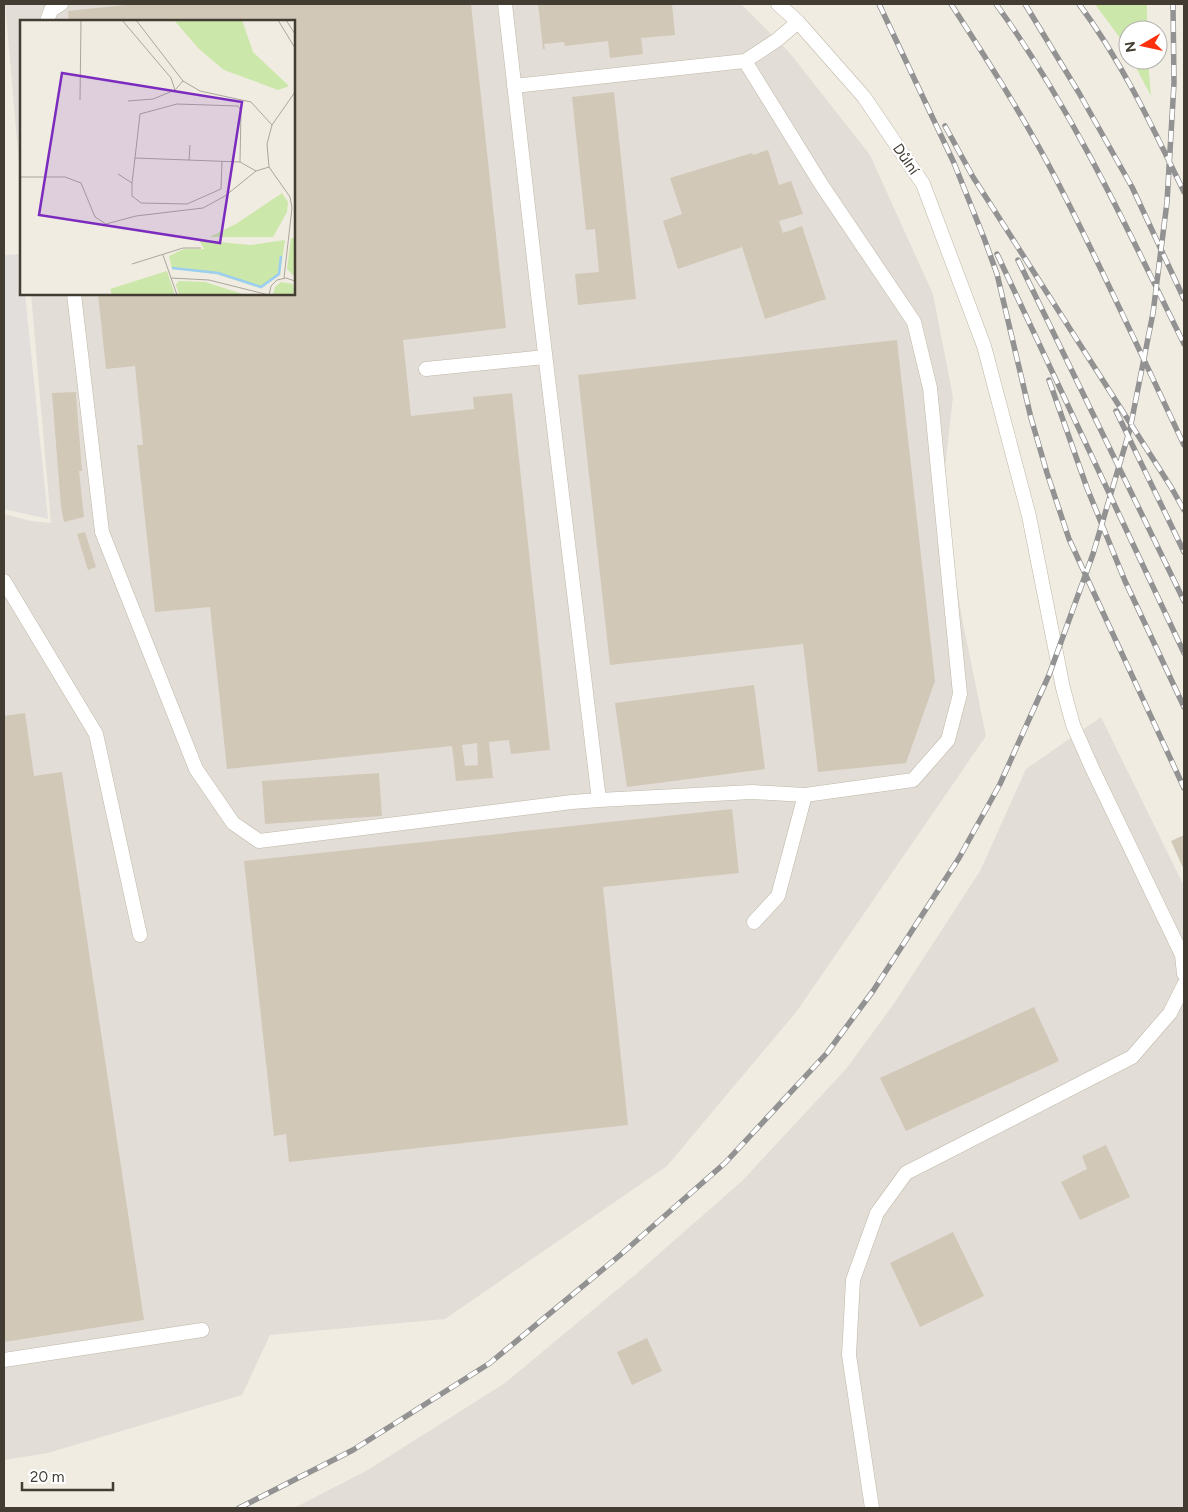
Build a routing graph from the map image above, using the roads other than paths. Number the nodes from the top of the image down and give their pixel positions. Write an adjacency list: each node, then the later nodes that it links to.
1 (61, 4): 4 (lane)
2 (505, 4): 7 (lane)
3 (778, 4): 5 (lane, Důlní)
4 (47, 20)
5 (798, 22): 6 (lane); 16 (lane, Důlní)
6 (745, 61): 7 (lane); 12 (lane)
7 (514, 86): 9 (lane)
8 (74, 295): 13 (lane)
9 (545, 357): 10 (lane); 13 (lane)
10 (426, 368)
11 (4, 581): 15 (lane)
12 (805, 795): 13 (lane); 14 (lane)
13 (599, 800)
14 (754, 922)
15 (140, 935)
16 (1184, 974)
17 (1184, 985): 20 (lane)
18 (202, 1330): 19 (lane)
19 (4, 1360)
20 (872, 1508)

